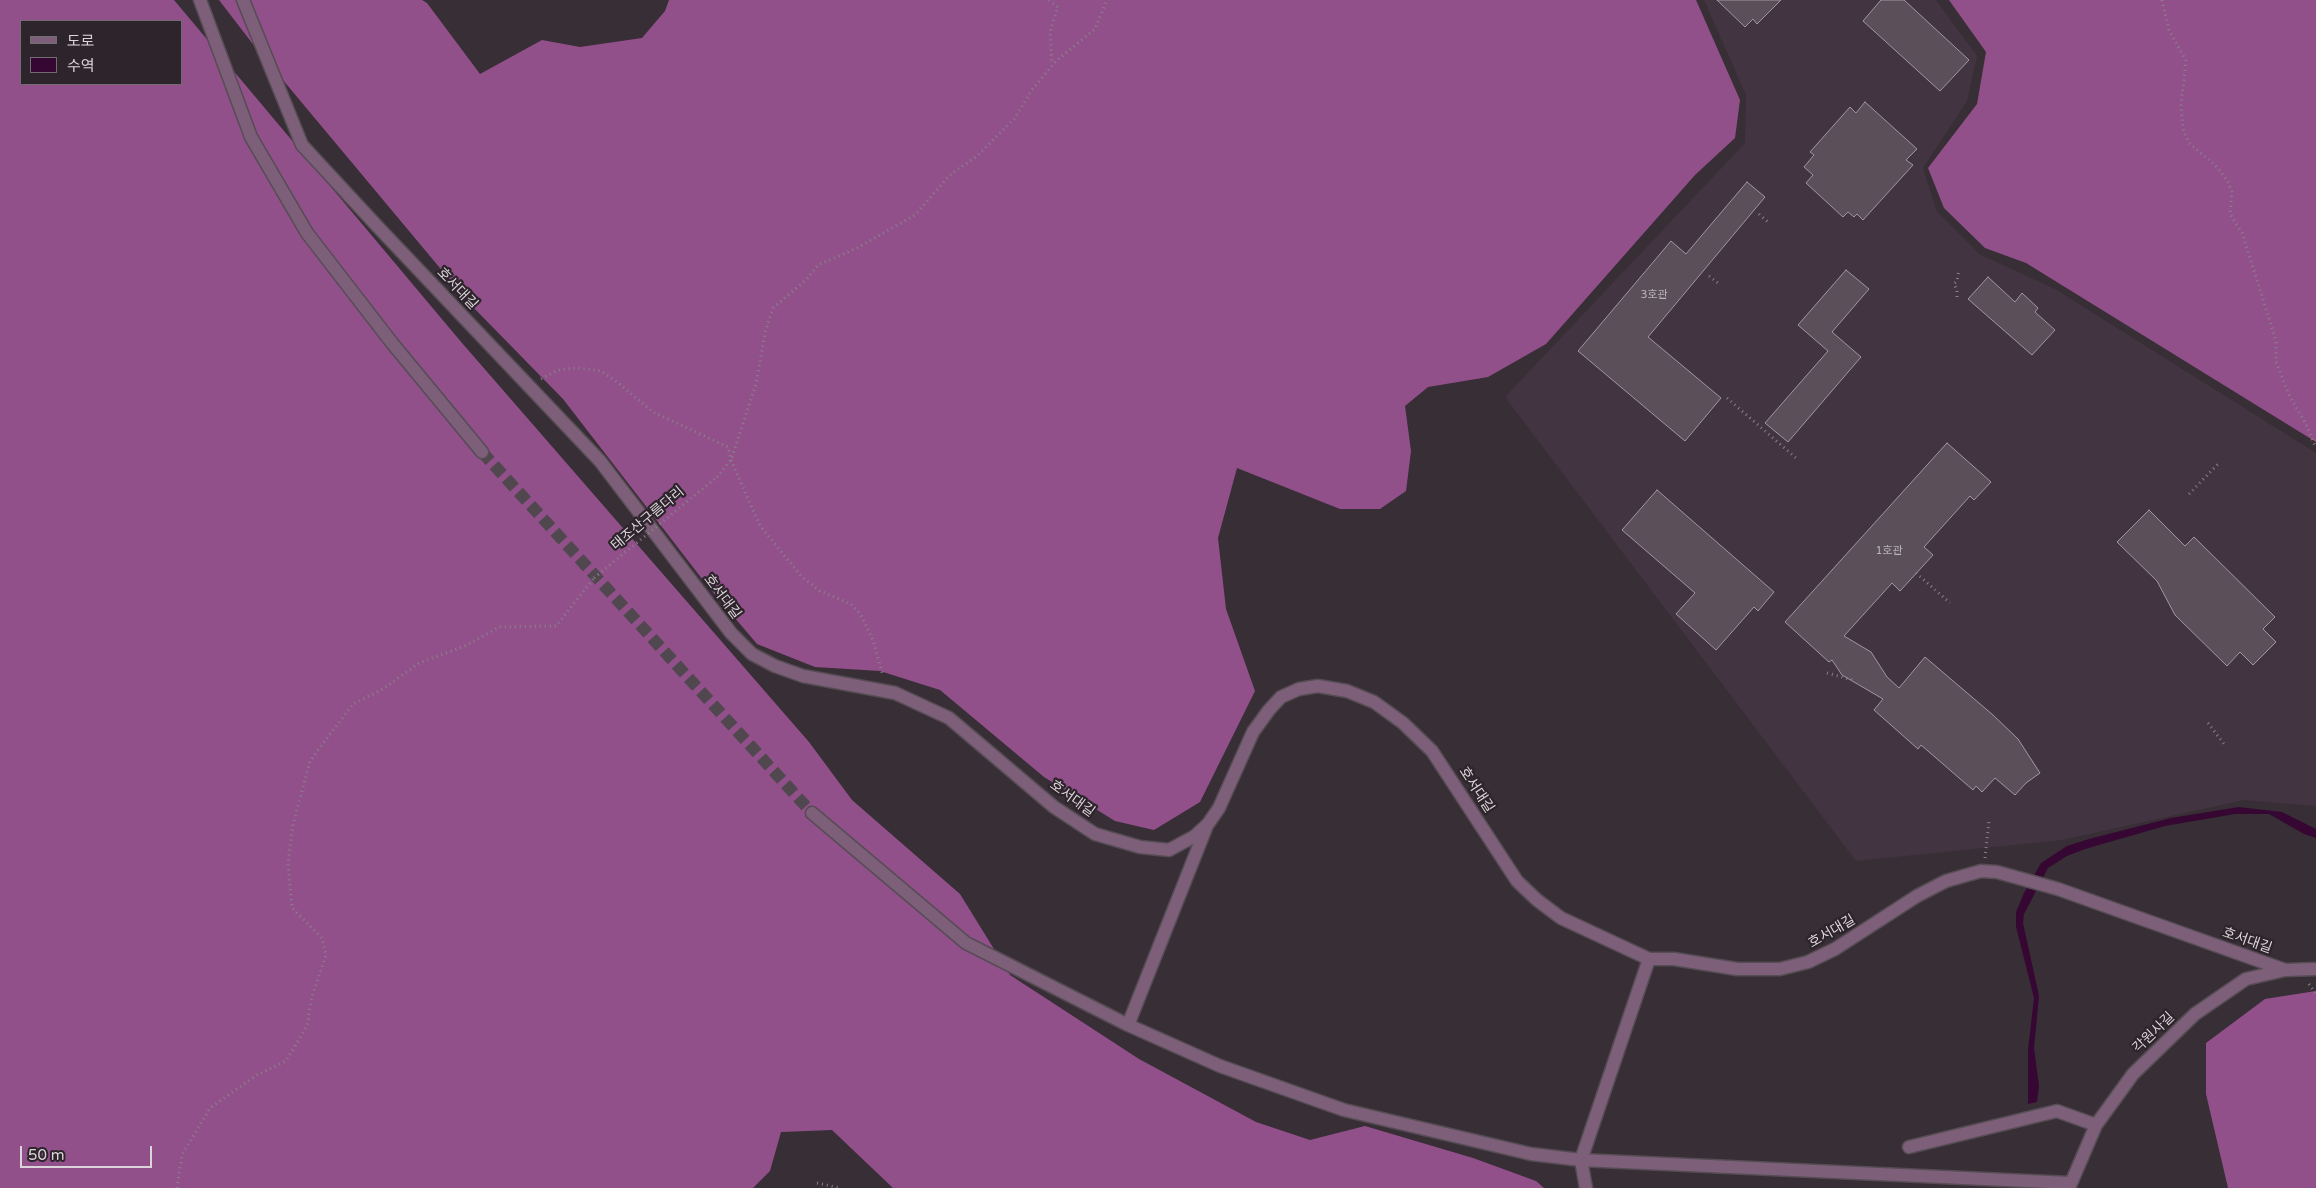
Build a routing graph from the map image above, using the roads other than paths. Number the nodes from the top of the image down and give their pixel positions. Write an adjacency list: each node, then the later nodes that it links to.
1 (200, 0): 3 (street)
2 (243, 0): 5 (street, 호서대길)
3 (482, 452)
4 (812, 813): 9 (street)
5 (1208, 824): 6 (street, 호서대길); 9 (street)
6 (1649, 959): 8 (street, 호서대길); 12 (street)
7 (2316, 969): 8 (street, 각원사길)
8 (2286, 970): 10 (street, 각원사길)
9 (1128, 1026): 12 (street)
10 (2096, 1125): 11 (street); 13 (street, 각원사길)
11 (1909, 1147)
12 (1581, 1160): 13 (street); 14 (street)
13 (2070, 1185)
14 (1586, 1188)

